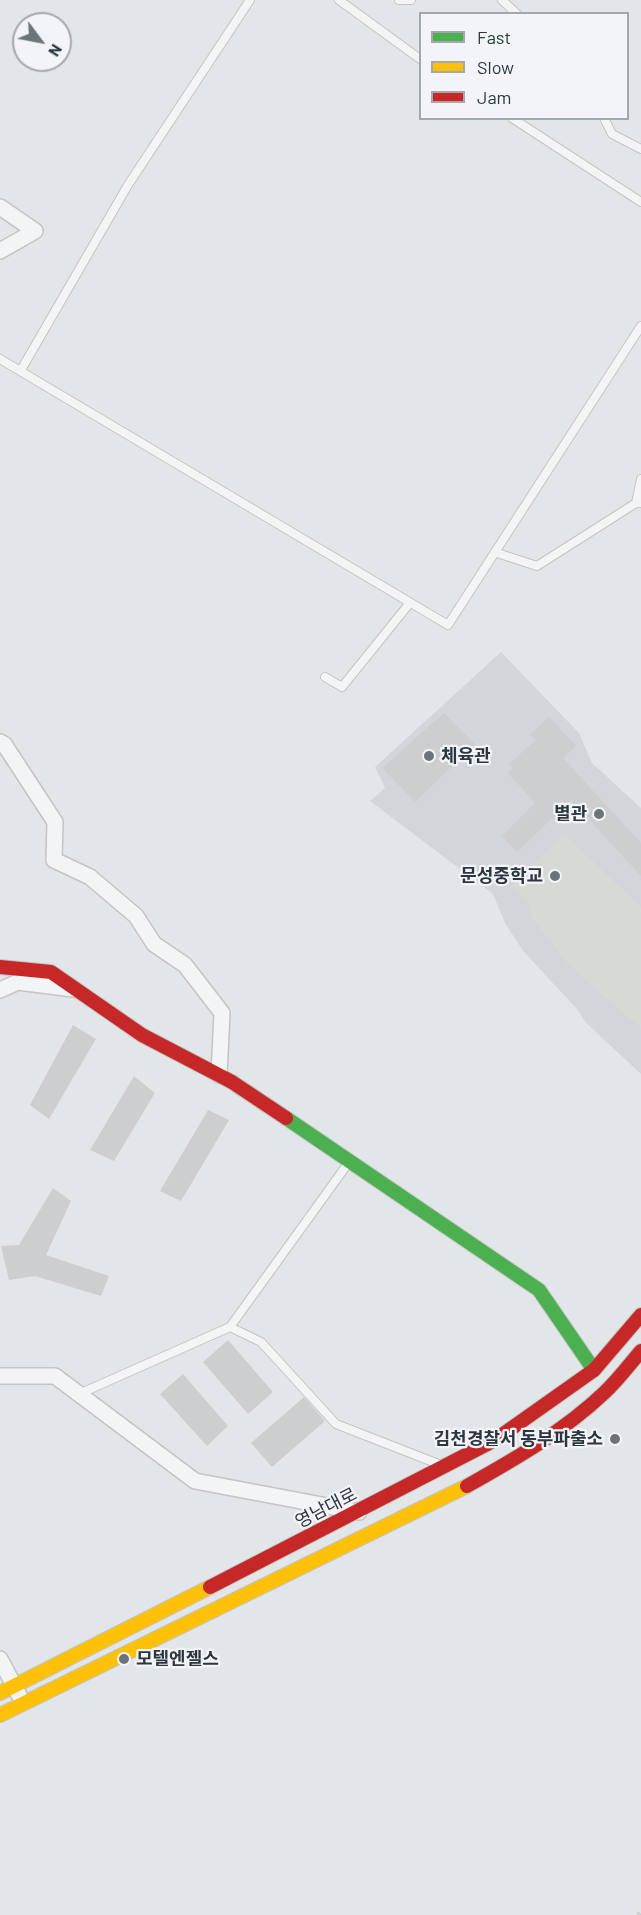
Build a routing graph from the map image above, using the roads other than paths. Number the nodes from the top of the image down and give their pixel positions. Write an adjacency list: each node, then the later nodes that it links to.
1 (250, 0): 16 (lane)
2 (339, 0): 7 (lane)
3 (399, 0): 4 (lane)
4 (411, 0)
5 (502, 0): 6 (lane)
6 (515, 12)
7 (419, 58)
8 (515, 120): 11 (lane)
9 (605, 120): 10 (lane)
10 (641, 149)
11 (641, 202)
12 (0, 207): 13 (street)
13 (0, 250)
14 (641, 326): 19 (lane)
15 (2, 363): 16 (lane)
16 (21, 370): 20 (lane)
17 (641, 480): 18 (lane)
18 (639, 503): 19 (lane)
19 (498, 553): 20 (lane)
20 (409, 604): 21 (lane)
21 (325, 677)
22 (0, 742): 26 (street)
23 (0, 967): 24 (main road)
24 (75, 989): 25 (street); 26 (main road)
25 (0, 990)
26 (219, 1076): 27 (main road)
27 (350, 1161): 29 (lane); 31 (main road)
28 (641, 1315): 31 (main road, 영남대로)
29 (230, 1327): 33 (lane); 34 (lane)
30 (641, 1351): 38 (main road)
31 (594, 1370): 34 (main road, 영남대로)
32 (0, 1376): 33 (street)
33 (79, 1394): 35 (street)
34 (445, 1467): 35 (main road, 영남대로)
35 (359, 1512): 37 (main road, 영남대로)
36 (0, 1659): 37 (street)
37 (7, 1689): 38 (street)
38 (23, 1703): 39 (main road)
39 (0, 1715)

